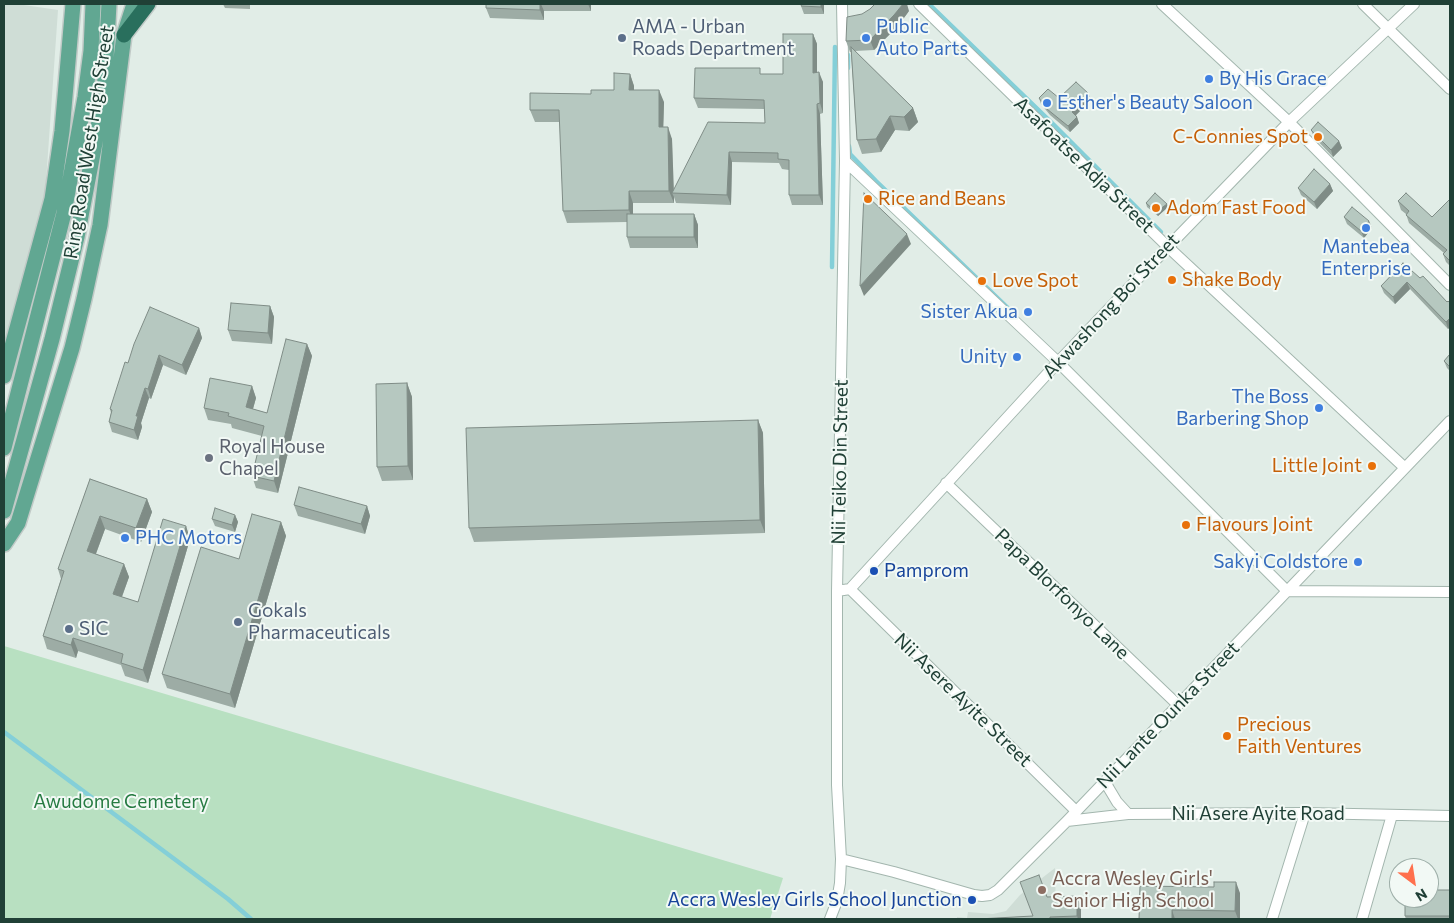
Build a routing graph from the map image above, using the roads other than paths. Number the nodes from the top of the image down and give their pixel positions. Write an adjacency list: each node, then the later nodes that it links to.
1 (73, 4): 19 (main road, Ring Road West High Street)
2 (93, 4): 21 (main road, Ring Road West High Street)
3 (109, 4): 24 (main road, Ring Road West High Street)
4 (134, 4): 12 (main road, Ring Road West High Street)
5 (148, 4): 12 (highway)
6 (842, 4): 15 (street, Nii Teiko Din Street)
7 (919, 4): 16 (street, Asafoatse Adja Street)
8 (1162, 4): 14 (street)
9 (1363, 4): 11 (street)
10 (1414, 4): 11 (street, Akwashong Boi Street)
11 (1387, 29): 13 (street); 14 (street, Akwashong Boi Street)
12 (124, 35): 25 (main road, Ring Road West High Street)
13 (1450, 89)
14 (1289, 122): 16 (street, Akwashong Boi Street); 17 (street)
15 (845, 161): 18 (street); 27 (street, Nii Teiko Din Street)
16 (1168, 247): 18 (street, Akwashong Boi Street); 22 (street, Asafoatse Adja Street)
17 (1450, 285)
18 (1058, 362): 23 (street, Akwashong Boi Street); 28 (street)
19 (4, 376)
20 (1450, 421): 22 (street, Nii Lante Ounka Street)
21 (4, 448)
22 (1405, 468): 28 (street, Nii Lante Ounka Street)
23 (946, 483): 26 (street, Akwashong Boi Street); 30 (street, Papa Blorfonyo Lane)
24 (4, 511)
25 (4, 544)
26 (850, 589): 27 (street); 32 (street, Nii Asere Ayite Street)
27 (837, 591): 38 (street, Nii Teiko Din Street)
28 (1287, 591): 29 (street); 30 (street, Nii Lante Ounka Street)
29 (1450, 592)
30 (1178, 705): 31 (street, Nii Lante Ounka Street)
31 (1106, 780): 32 (street, Nii Lante Ounka Street); 34 (street)
32 (1076, 810): 37 (street, Nii Lante Ounka Street)
33 (1305, 813): 34 (street, Nii Asere Ayite Road); 35 (street, Nii Asere Ayite Road); 40 (street)
34 (1128, 814): 37 (street, Nii Asere Ayite Road)
35 (1392, 815): 36 (street, Nii Asere Ayite Road); 41 (street)
36 (1450, 816)
37 (1067, 821): 38 (street, Nii Lante Ounka Street)
38 (841, 859): 39 (street, Nii Teiko Din Street)
39 (830, 919)
40 (1272, 919)
41 (1362, 919)

